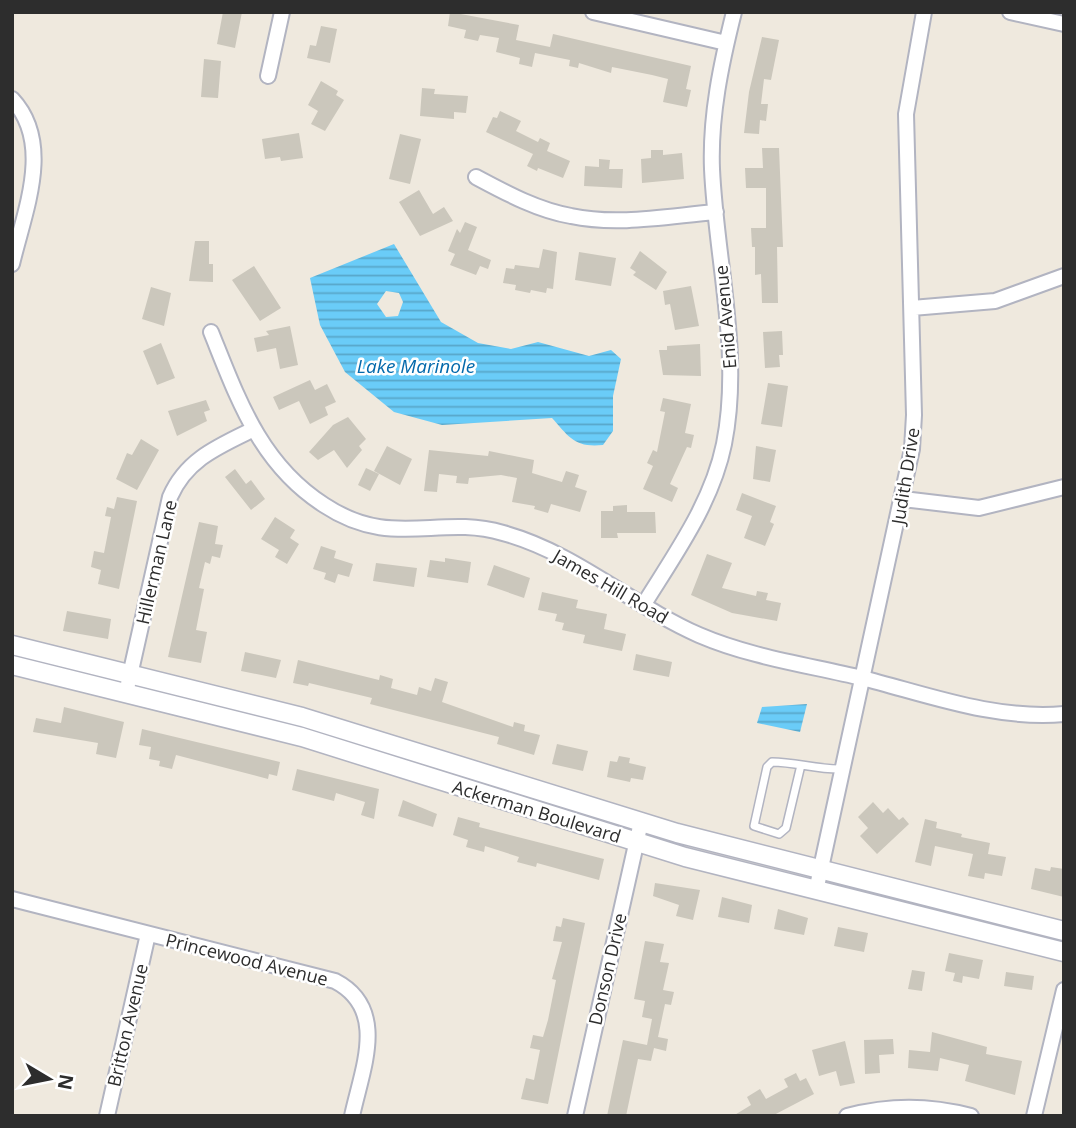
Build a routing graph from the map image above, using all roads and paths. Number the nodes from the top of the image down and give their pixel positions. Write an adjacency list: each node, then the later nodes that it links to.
1 (282, 12): 8 (street)
2 (593, 12): 7 (street)
3 (734, 12): 7 (street, Enid Avenue)
4 (924, 12): 14 (street, Judith Drive)
5 (1010, 12): 6 (street)
6 (1064, 24)
7 (726, 43): 11 (street, Enid Avenue)
8 (268, 76)
9 (12, 99): 12 (street)
10 (476, 177): 11 (street)
11 (716, 212): 19 (street, Enid Avenue)
12 (12, 264)
13 (1064, 276): 14 (street)
14 (912, 308): 18 (street, Judith Drive)
15 (211, 332): 16 (street, James Hill Road)
16 (252, 429): 19 (street, James Hill Road); 22 (street, Hillerman Lane)
17 (1064, 486): 18 (street)
18 (903, 499): 23 (street, Judith Drive)
19 (643, 604): 23 (street, James Hill Road)
20 (12, 645): 22 (street, Ackerman Boulevard)
21 (12, 665): 24 (street, Ackerman Boulevard)
22 (130, 674): 24 (street, Hillerman Lane); 28 (street, Ackerman Boulevard)
23 (864, 679): 25 (street, James Hill Road); 27 (street, Judith Drive)
24 (126, 693): 29 (street, Ackerman Boulevard)
25 (1064, 714)
26 (801, 765): 26 (lane); 27 (lane)
27 (843, 769): 30 (street, Judith Drive)
28 (641, 822): 29 (street, Donson Drive); 30 (street, Ackerman Boulevard)
29 (636, 842): 31 (street, Ackerman Boulevard); 39 (street, Donson Drive)
30 (820, 871): 31 (street, Judith Drive); 33 (street, Ackerman Boulevard)
31 (816, 891): 35 (street, Ackerman Boulevard)
32 (12, 899): 34 (street, Princewood Avenue)
33 (1064, 931)
34 (148, 934): 37 (street, Britton Avenue); 38 (street, Princewood Avenue)
35 (1064, 952)
36 (1064, 990): 42 (street)
37 (107, 1116)
38 (352, 1116)
39 (575, 1116)
40 (847, 1116): 41 (street)
41 (971, 1116)
42 (1034, 1116)

